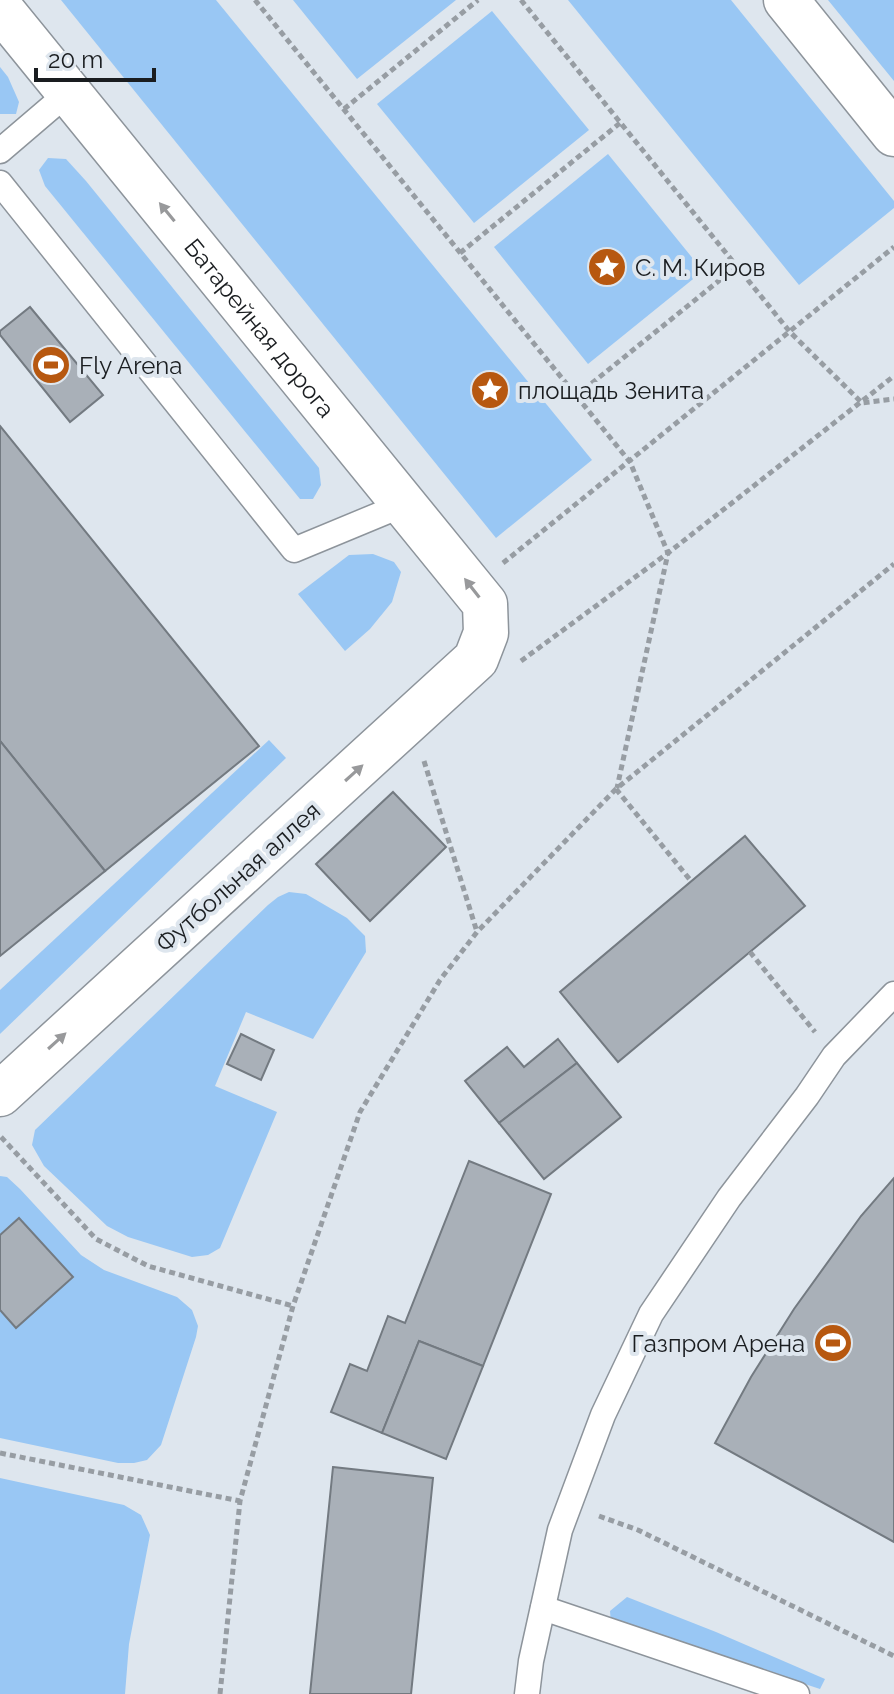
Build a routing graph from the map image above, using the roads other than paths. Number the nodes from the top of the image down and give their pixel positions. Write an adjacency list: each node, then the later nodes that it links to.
1 (786, 0): 4 (street)
2 (0, 8): 3 (street, Батарейная дорога)
3 (69, 92): 5 (lane); 7 (street, Батарейная дорога, one-way to 3)
4 (894, 134)
5 (0, 151)
6 (0, 183): 7 (lane)
7 (405, 504): 8 (street, Батарейная дорога, one-way to 7)
8 (497, 662): 10 (street, Футбольная аллея, one-way to 8)
9 (894, 994): 11 (lane)
10 (0, 1094)
11 (543, 1608): 12 (lane); 13 (lane)
12 (527, 1694)
13 (797, 1694)

